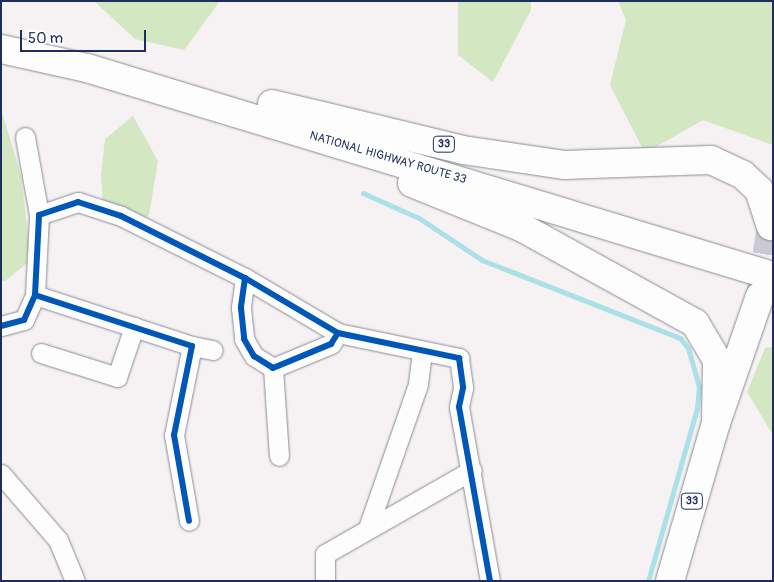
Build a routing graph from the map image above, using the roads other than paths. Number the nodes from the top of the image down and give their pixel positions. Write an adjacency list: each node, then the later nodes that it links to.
1 (1, 49): 2 (highway, NATIONAL HIGHWAY ROUTE 33 / 33)
2 (87, 68): 3 (highway, NATIONAL HIGHWAY ROUTE 33 / 33); 6 (highway, 33)
3 (316, 136): 8 (highway, NATIONAL HIGHWAY ROUTE 33 / 33); 18 (highway, 33)
4 (26, 137): 5 (street)
5 (39, 215): 7 (street); 9 (street)
6 (771, 226)
7 (245, 278): 12 (street); 17 (street)
8 (766, 286): 18 (highway, 33)
9 (36, 295): 10 (street); 11 (street)
10 (1, 326)
11 (134, 327): 13 (street); 16 (street)
12 (338, 333): 15 (street); 17 (street)
13 (192, 346): 14 (street); 22 (street)
14 (213, 350)
15 (422, 351): 20 (street); 23 (street)
16 (41, 353)
17 (273, 368): 19 (street)
18 (716, 423): 27 (highway, 33)
19 (279, 456)
20 (472, 470): 23 (street); 26 (street)
21 (1, 474): 24 (street)
22 (189, 521)
23 (369, 525): 25 (street)
24 (75, 581)
25 (325, 581)
26 (490, 581)
27 (670, 581)

